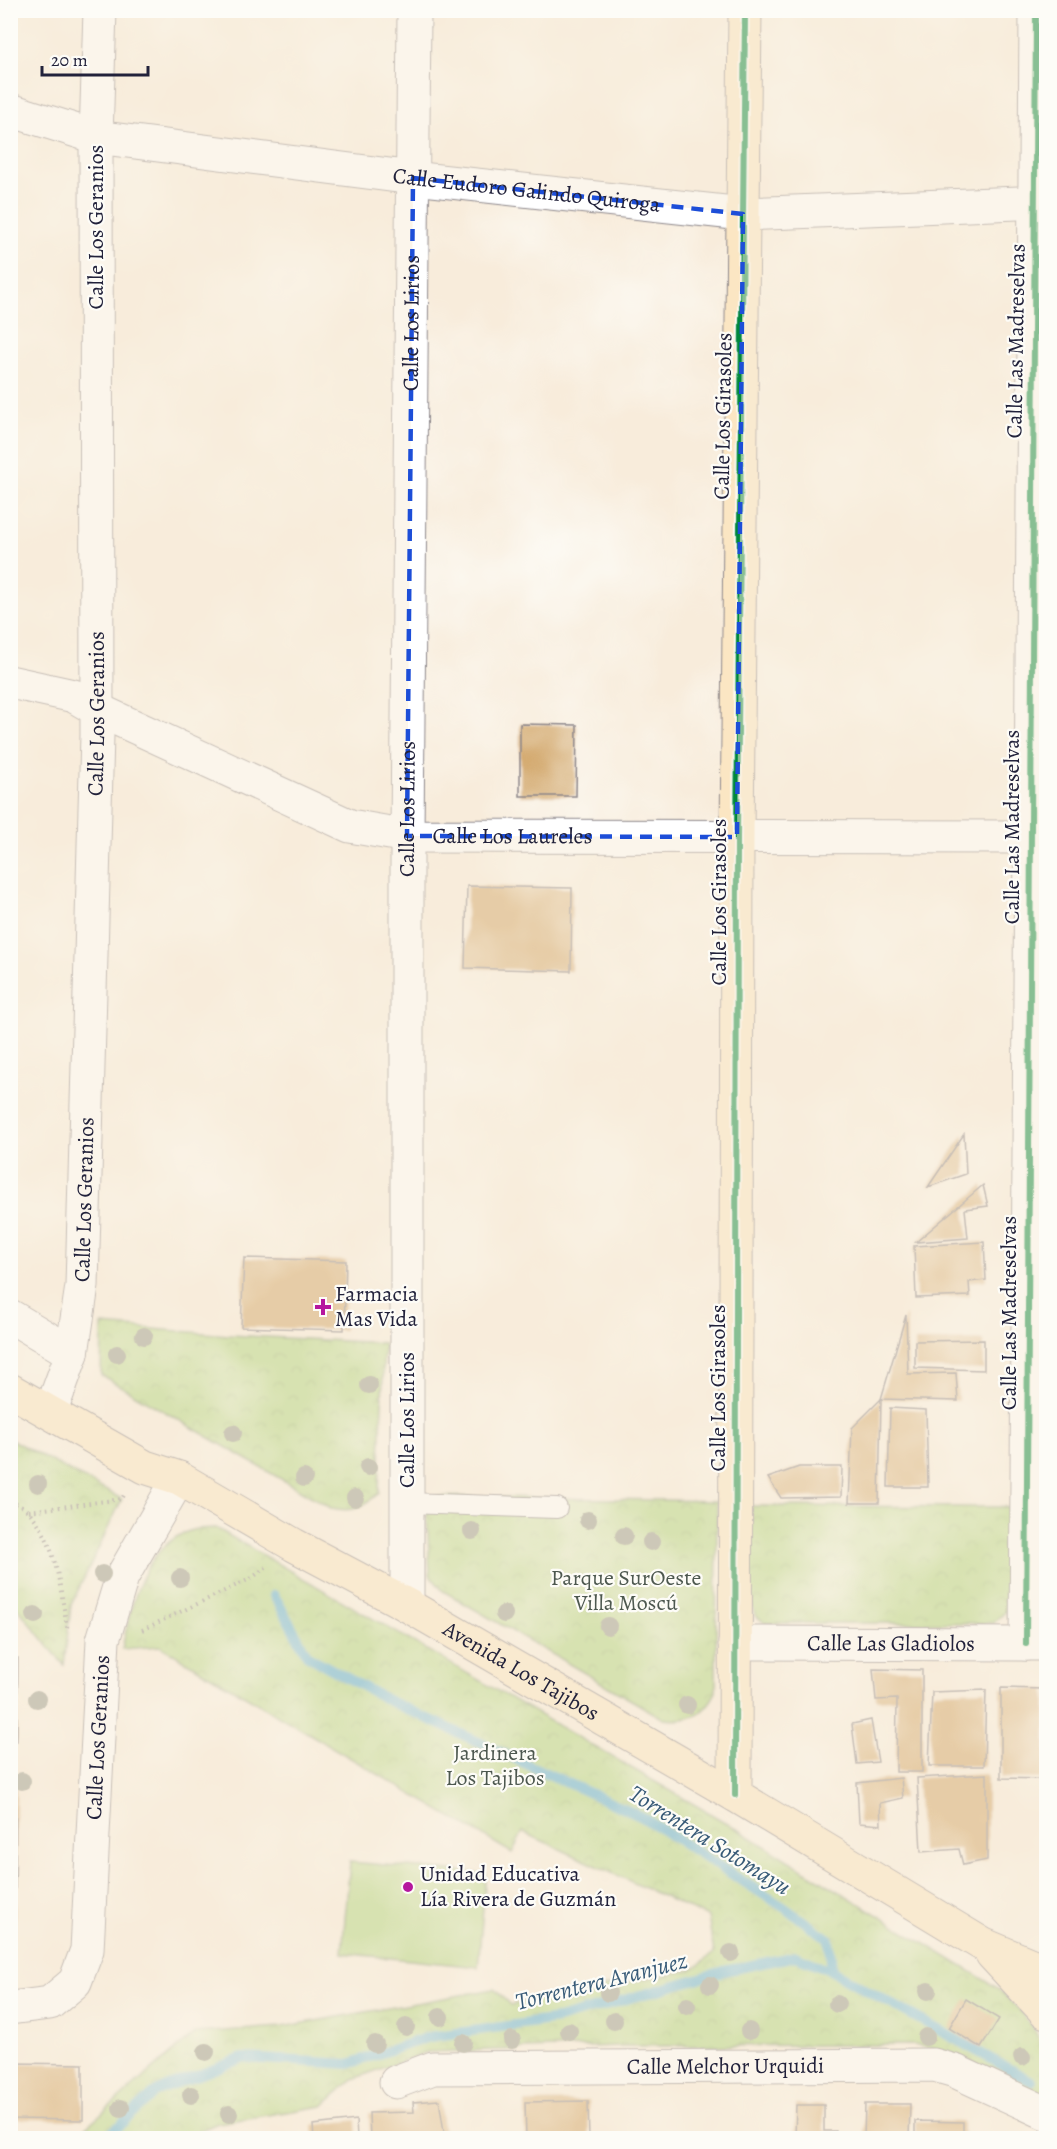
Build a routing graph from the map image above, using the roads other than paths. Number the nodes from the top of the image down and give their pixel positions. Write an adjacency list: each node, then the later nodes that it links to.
1 (100, 10): 6 (street, Calle Los Geranios)
2 (414, 10): 7 (street, Calle Los Lirios)
3 (745, 10): 9 (street, Calle Los Girasoles)
4 (1036, 10): 8 (street, Calle Las Madreselvas)
5 (10, 111): 6 (street, Calle Eudoro Galindo Quiroga)
6 (96, 136): 7 (street, Calle Eudoro Galindo Quiroga); 11 (street, Calle Los Geranios)
7 (413, 178): 9 (street, Calle Eudoro Galindo Quiroga); 12 (street, Calle Los Lirios)
8 (1041, 202): 9 (street, Calle Eudoro Galindo Quiroga); 14 (street, Calle Las Madreselvas)
9 (743, 214): 13 (street, Calle Los Girasoles)
10 (10, 682): 11 (street, Calle Los Laureles)
11 (96, 709): 12 (street, Calle Los Laureles); 16 (street, Calle Los Geranios)
12 (407, 836): 13 (street, Calle Los Laureles); 20 (street, Calle Los Lirios)
13 (737, 837): 14 (street, Calle Los Laureles); 23 (street, Calle Los Girasoles)
14 (1038, 837): 24 (street, Calle Las Madreselvas)
15 (10, 1316): 16 (street)
16 (72, 1353): 18 (street, Calle Los Geranios)
17 (10, 1390): 18 (street, Avenida Los Tajibos)
18 (51, 1411): 19 (street, Avenida Los Tajibos)
19 (179, 1478): 22 (street, Avenida Los Tajibos); 28 (street, Calle Los Geranios)
20 (407, 1503): 21 (lane); 22 (street, Calle Los Lirios)
21 (557, 1508)
22 (408, 1605): 25 (street, Avenida Los Tajibos)
23 (735, 1643): 24 (street, Calle Las Gladiolos); 25 (street, Calle Los Girasoles)
24 (1036, 1644)
25 (735, 1795): 26 (street, Avenida Los Tajibos)
26 (982, 1944): 27 (street, Avenida Los Tajibos); 29 (street, Avenida Los Tajibos)
27 (1047, 1971)
28 (10, 2008)
29 (1047, 2012)
30 (396, 2082): 31 (street, Calle Melchor Urquidi)
31 (1047, 2113)

